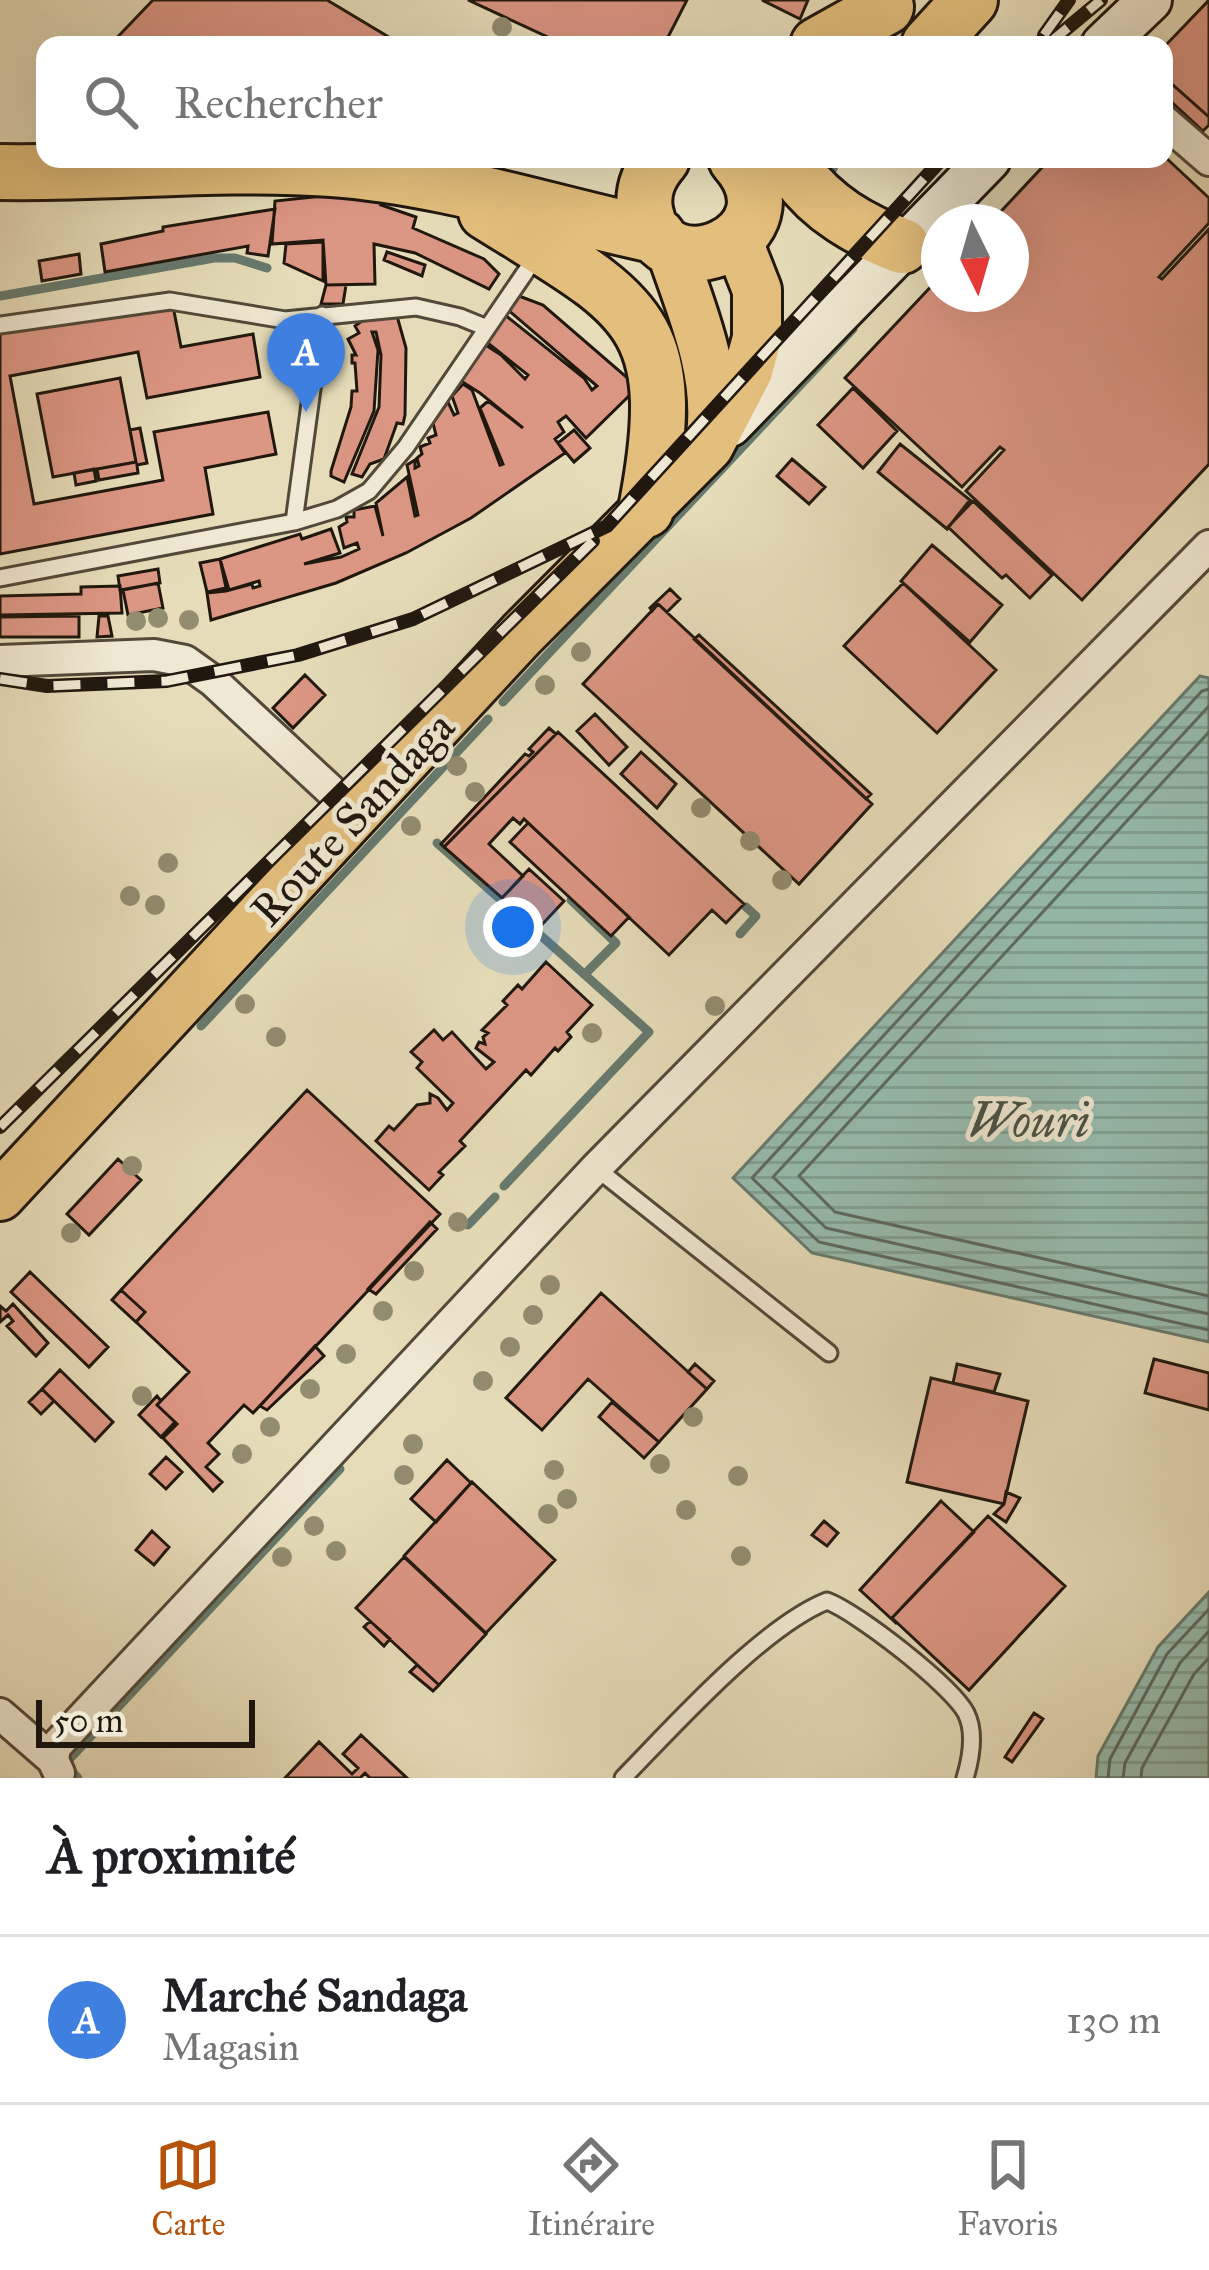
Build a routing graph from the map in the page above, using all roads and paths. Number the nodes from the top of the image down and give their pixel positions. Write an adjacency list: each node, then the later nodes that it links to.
1 (970, 0): 5 (highway)
2 (1150, 0): 6 (street)
3 (877, 18): 4 (highway)
4 (838, 36)
5 (936, 36)
6 (1112, 36)
7 (1173, 129): 8 (street)
8 (1209, 160)
9 (96, 168): 15 (highway)
10 (318, 168): 16 (highway)
11 (642, 168): 18 (highway)
12 (800, 168): 17 (highway)
13 (806, 168): 19 (highway)
14 (980, 168): 19 (street, Route Sandaga)
15 (0, 172)
16 (443, 185): 18 (highway); 20 (highway)
17 (742, 201): 18 (highway); 24 (main road, Route Sandaga)
18 (664, 242): 24 (main road)
19 (902, 246): 24 (street, Route Sandaga)
20 (542, 248): 23 (lane); 25 (highway)
21 (322, 316): 22 (lane); 23 (lane); 26 (lane)
22 (0, 325)
23 (487, 328): 26 (lane)
24 (709, 446): 25 (main road, Route Sandaga)
25 (646, 510): 30 (main road, Route Sandaga)
26 (294, 522): 28 (lane)
27 (1209, 546): 31 (street)
28 (0, 578)
29 (0, 661): 30 (street)
30 (356, 814): 32 (main road, Route Sandaga)
31 (596, 1168): 33 (lane); 35 (street)
32 (0, 1196)
33 (829, 1353)
34 (0, 1714): 35 (street)
35 (57, 1769)
36 (623, 1778): 37 (lane)
37 (964, 1778)

